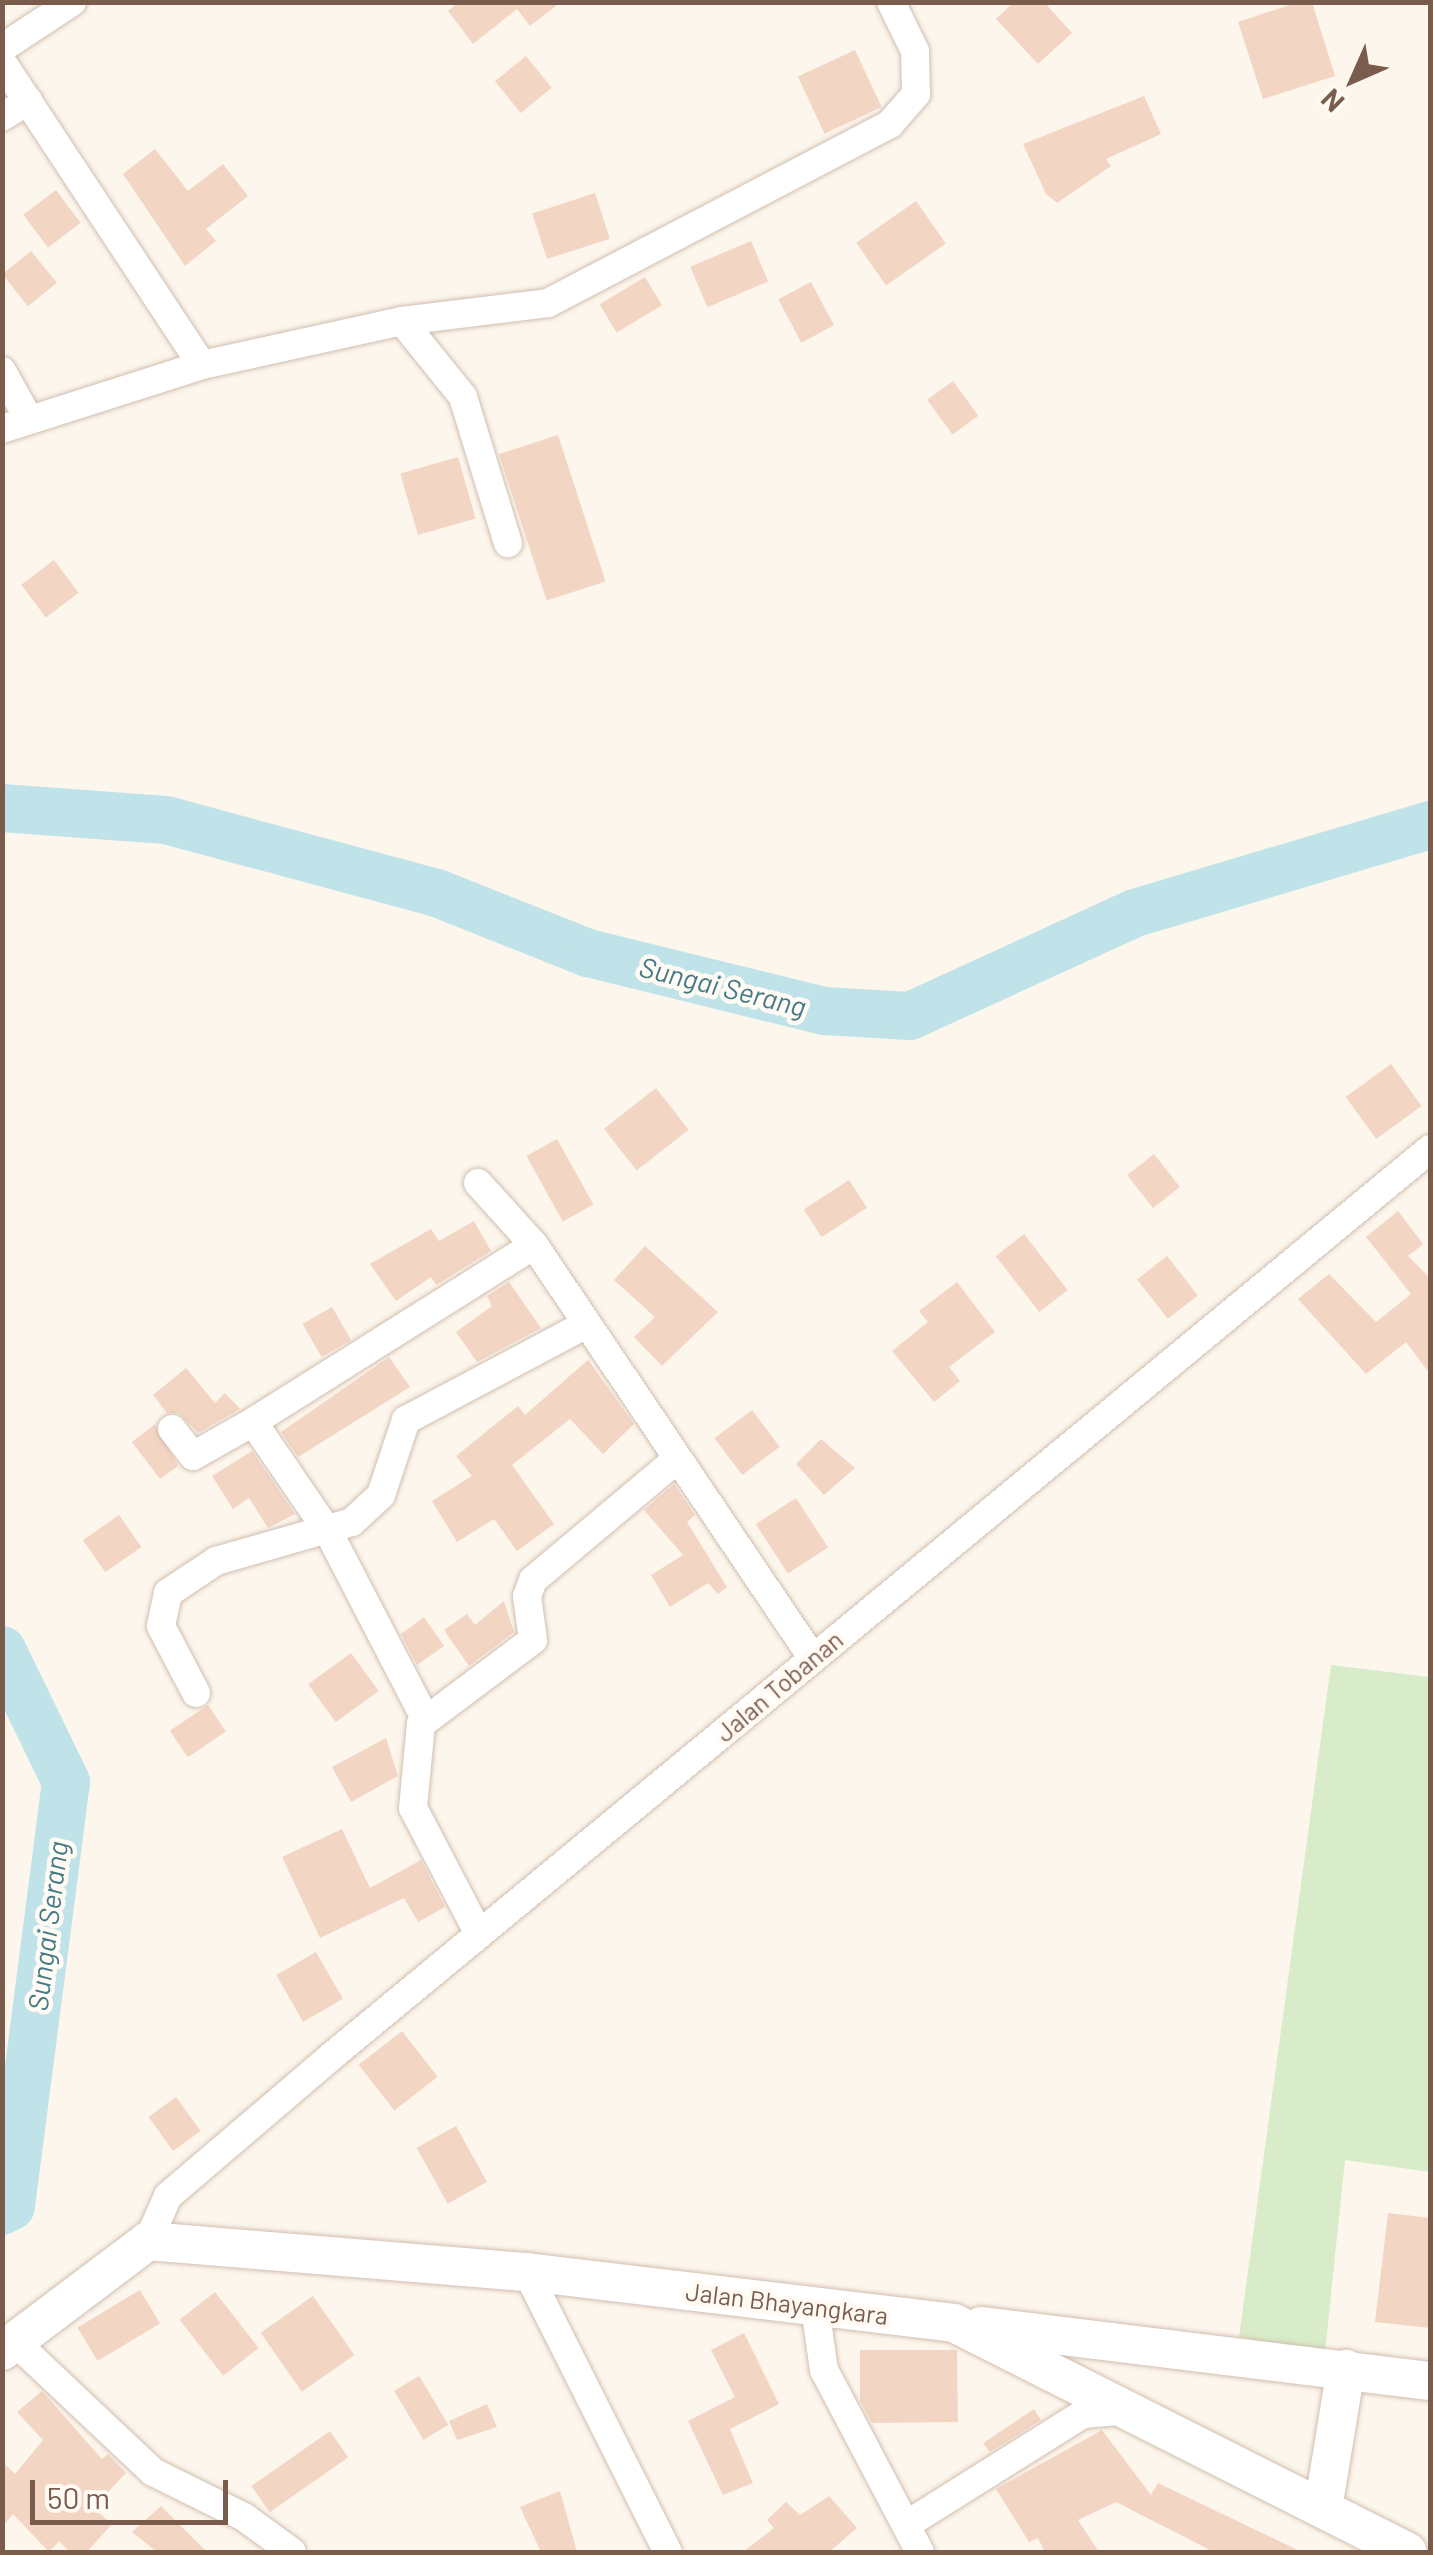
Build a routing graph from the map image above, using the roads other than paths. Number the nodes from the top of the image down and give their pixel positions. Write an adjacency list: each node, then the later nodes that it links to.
1 (72, 2): 3 (street)
2 (891, 2): 7 (street)
3 (2, 48)
4 (2, 62): 5 (street)
5 (28, 101): 6 (street); 8 (street)
6 (2, 117)
7 (402, 320): 8 (street); 11 (street)
8 (202, 366): 10 (street)
9 (2, 371): 10 (street)
10 (15, 423)
11 (508, 543)
12 (1430, 1150): 20 (street, Jalan Tobanan)
13 (478, 1183): 14 (street)
14 (534, 1245): 15 (street); 16 (street)
15 (583, 1326): 18 (street); 19 (street)
16 (254, 1422): 17 (street); 19 (street)
17 (172, 1429)
18 (676, 1460): 20 (street); 22 (street)
19 (329, 1533): 21 (street); 22 (street)
20 (813, 1658): 23 (street, Jalan Tobanan)
21 (196, 1693)
22 (426, 1718): 23 (street)
23 (479, 1934): 24 (street, Jalan Tobanan)
24 (133, 2250): 25 (main road, Jalan Bhayangkara); 28 (main road)
25 (526, 2272): 26 (main road, Jalan Bhayangkara); 35 (street)
26 (815, 2307): 27 (main road, Jalan Bhayangkara); 33 (street)
27 (954, 2323): 29 (main road); 31 (main road, Jalan Bhayangkara)
28 (8, 2346): 34 (street)
29 (1346, 2369): 30 (main road); 32 (main road)
30 (1430, 2381)
31 (1148, 2416): 32 (main road, Jalan Bhayangkara); 33 (street)
32 (1323, 2508): 37 (main road, Jalan Bhayangkara)
33 (906, 2526): 36 (street)
34 (292, 2552)
35 (668, 2552)
36 (920, 2552)
37 (1408, 2552)

